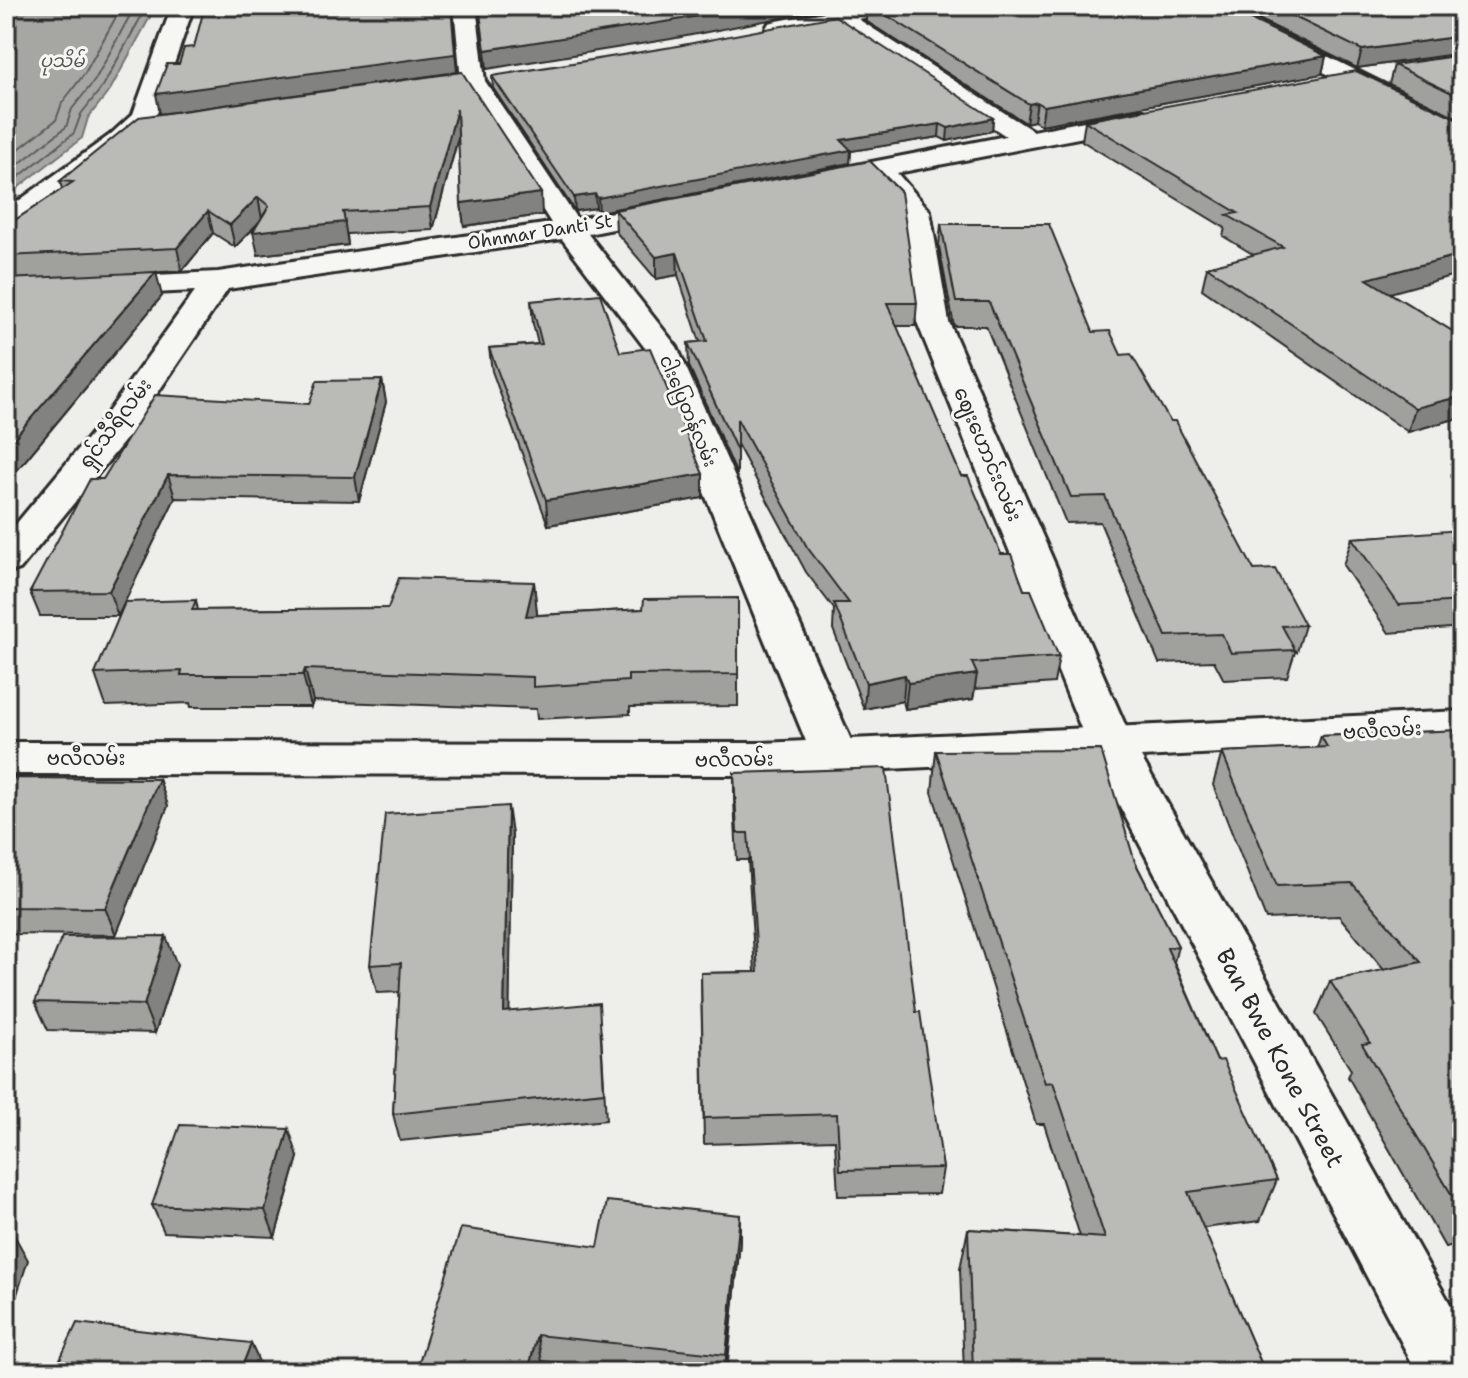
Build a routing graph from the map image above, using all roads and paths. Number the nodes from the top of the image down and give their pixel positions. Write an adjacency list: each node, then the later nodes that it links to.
1 (183, 6): 12 (street)
2 (465, 6): 19 (street, ငါးပြေတန်လမ်း)
3 (892, 6): 5 (street)
4 (1209, 6): 8 (street)
5 (819, 14): 6 (street); 14 (street)
6 (761, 31)
7 (1399, 72): 8 (street)
8 (1352, 79): 9 (street); 13 (street)
9 (1306, 88)
10 (1167, 113): 14 (street)
11 (166, 123): 12 (street)
12 (135, 128): 18 (street)
13 (1462, 133)
14 (1028, 139): 15 (street)
15 (878, 168): 16 (street); 24 (street, ဈေးဟောင်းလမ်း)
16 (795, 184)
17 (708, 202): 19 (street, Ohnmar Danti St)
18 (6, 223)
19 (569, 229): 20 (street, Ohnmar Danti St); 25 (street, ငါးပြေတန်လမ်း)
20 (218, 281): 21 (street, Ohnmar Danti St); 22 (street, ရှင်သီရိလမ်း)
21 (6, 291)
22 (6, 561)
23 (1462, 726): 24 (street, ဗလီလမ်း)
24 (1110, 743): 25 (street, ဗလီလမ်း); 27 (street, Ban Bwe Kone Street)
25 (835, 756): 26 (street, ဗလီလမ်း)
26 (6, 758)
27 (1452, 1372)

